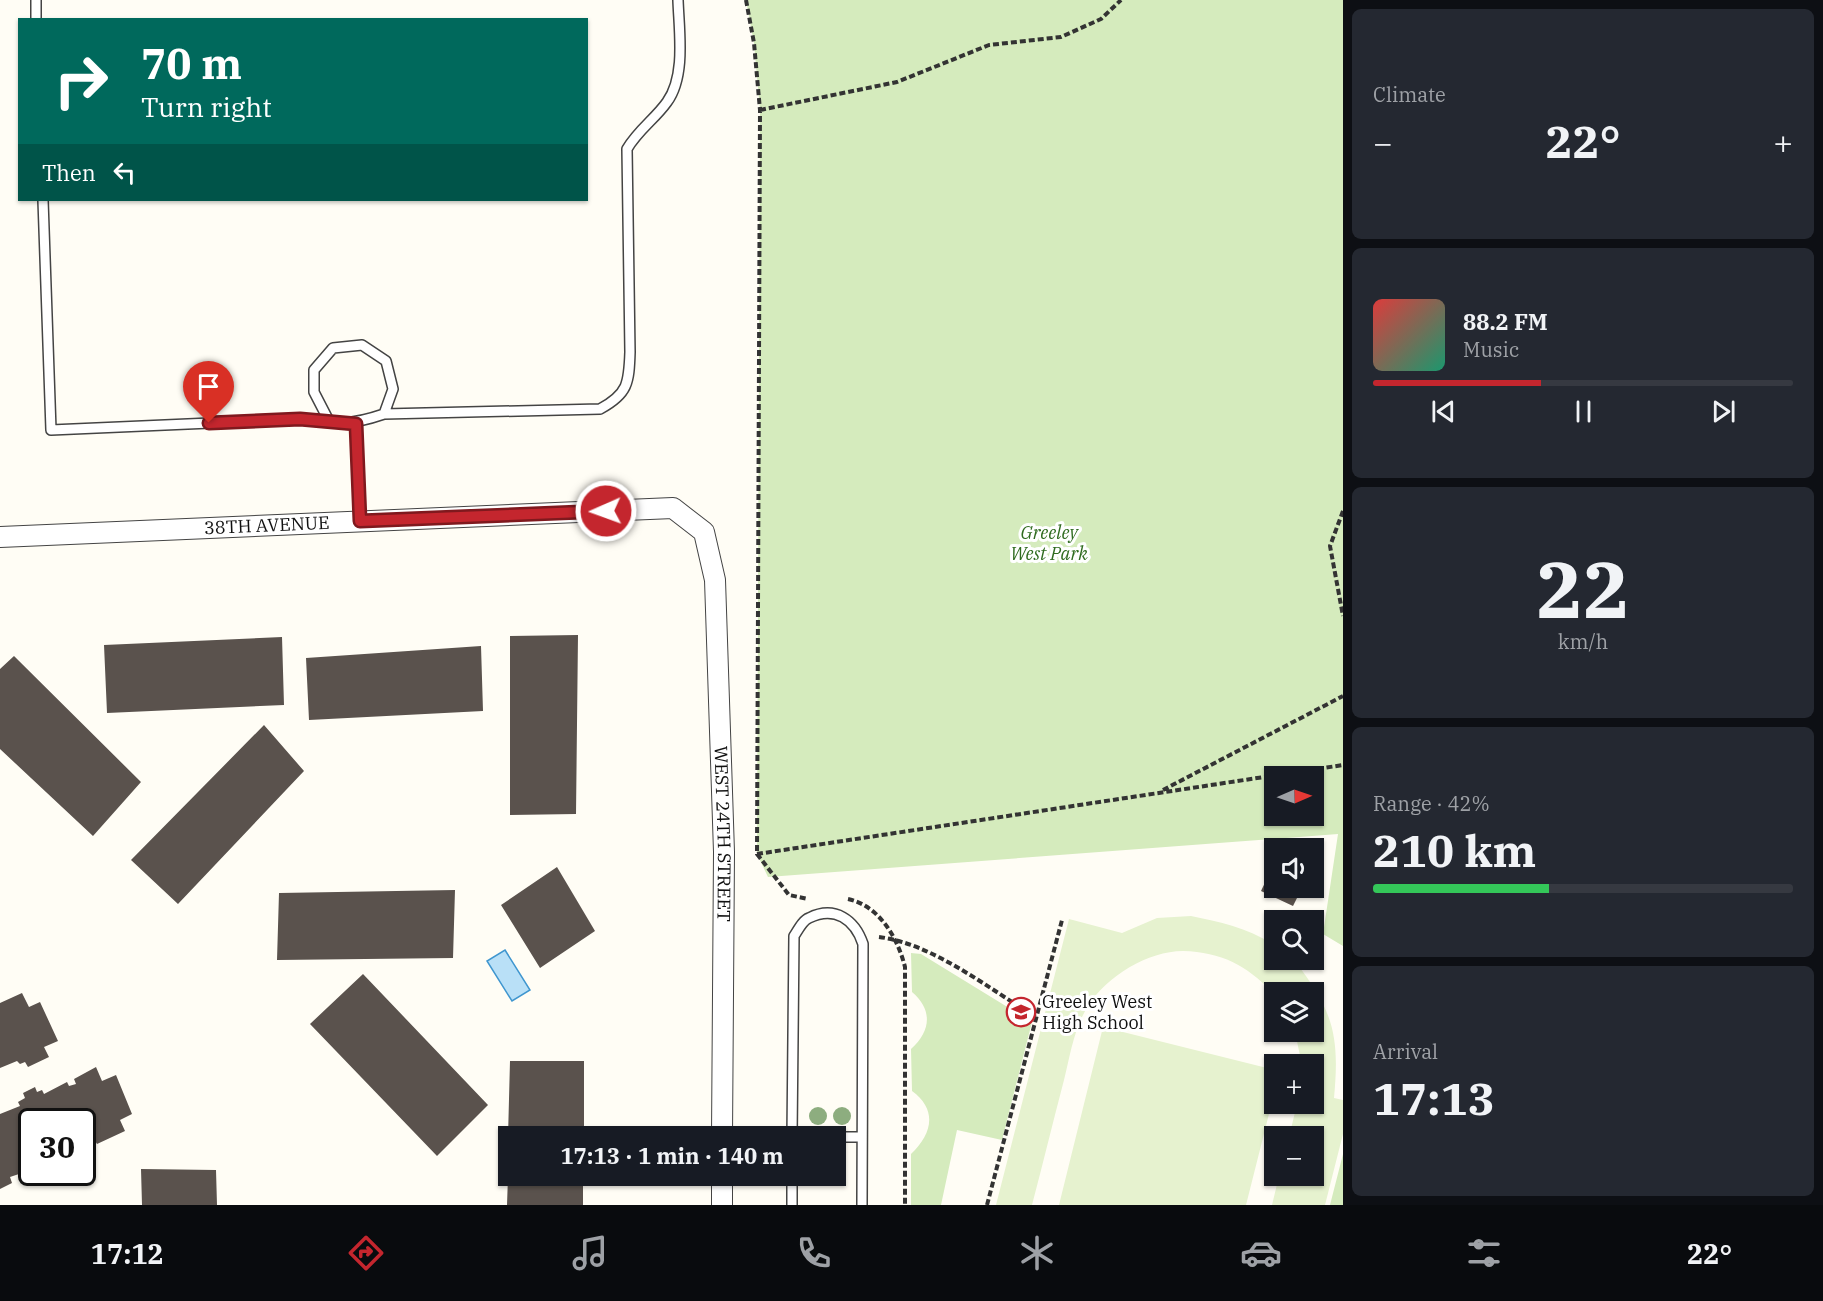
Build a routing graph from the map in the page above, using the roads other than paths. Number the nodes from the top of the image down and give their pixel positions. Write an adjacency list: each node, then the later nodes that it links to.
1 (36, 0): 3 (lane)
2 (678, 0): 5 (lane)
3 (36, 18)
4 (43, 201): 6 (lane)
5 (384, 414): 6 (lane); 7 (lane)
6 (330, 423): 7 (lane)
7 (356, 424): 8 (lane)
8 (360, 521): 9 (street, 38TH AVENUE); 10 (street, 38TH AVENUE)
9 (704, 532): 11 (street, WEST 24TH STREET)
10 (0, 537)
11 (722, 1126)
12 (792, 1126): 14 (lane)
13 (846, 1137): 14 (lane)
14 (861, 1137): 19 (lane)
15 (722, 1186): 17 (street)
16 (792, 1186): 18 (lane)
17 (722, 1205)
18 (792, 1205)
19 (862, 1205)

